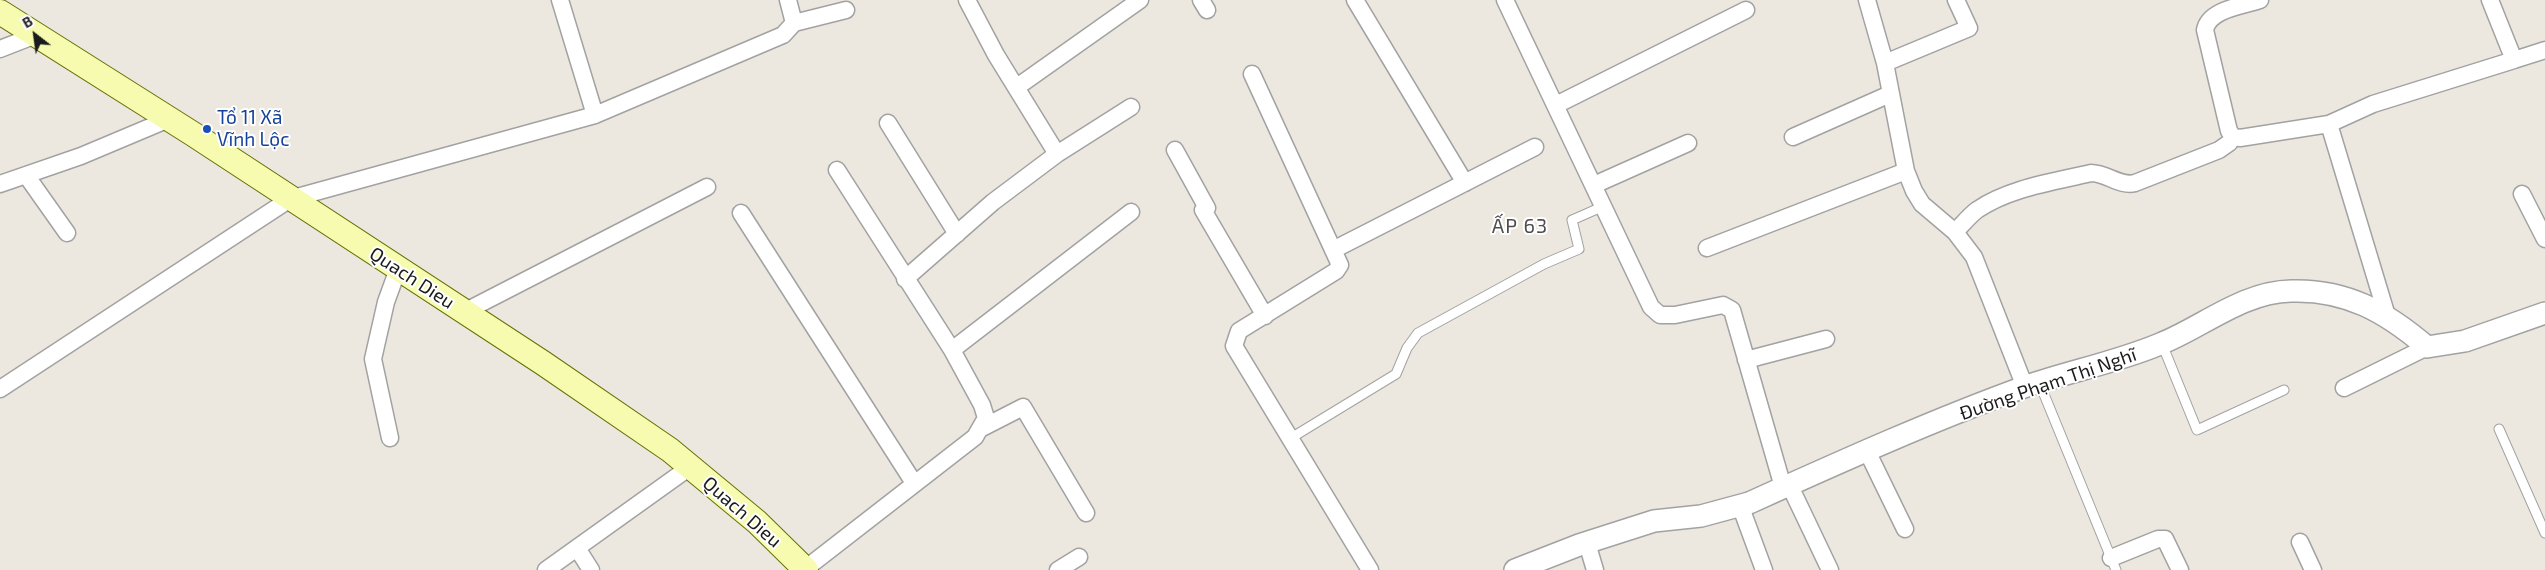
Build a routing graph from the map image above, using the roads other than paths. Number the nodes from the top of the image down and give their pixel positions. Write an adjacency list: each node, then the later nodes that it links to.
1 (560, 0): 25 (street)
2 (788, 0): 14 (street)
3 (967, 0): 21 (street)
4 (1140, 0): 21 (street)
5 (1355, 0): 38 (street)
6 (1505, 0): 23 (street)
7 (1866, 0): 19 (street)
8 (1956, 0): 19 (street)
9 (2260, 0): 30 (street)
10 (2490, 0): 18 (street)
11 (846, 10): 14 (street)
12 (1746, 10): 23 (street)
13 (0, 12): 15 (main road, Quach Dieu)
14 (794, 23): 25 (street)
15 (36, 35): 16 (street); 26 (main road, Quach Dieu)
16 (0, 49)
17 (2545, 50): 18 (street)
18 (2514, 60): 28 (street)
19 (1885, 62): 22 (street)
20 (1252, 74): 52 (street)
21 (1016, 87): 34 (street)
22 (1890, 94): 29 (street); 36 (street)
23 (1556, 105): 40 (street)
24 (1131, 107): 34 (street)
25 (595, 115): 43 (street)
26 (170, 119): 37 (street); 43 (main road, Quach Dieu)
27 (888, 123): 49 (street)
28 (2328, 124): 30 (street); 58 (street)
29 (1793, 136)
30 (2233, 136): 47 (street)
31 (1688, 143): 40 (street)
32 (1535, 147): 38 (street)
33 (1175, 150): 57 (street)
34 (1057, 154): 49 (street)
35 (837, 170): 54 (street)
36 (1906, 171): 47 (street); 51 (street)
37 (26, 175): 39 (street); 48 (street)
38 (1464, 183): 52 (street)
39 (0, 184)
40 (1594, 185): 44 (street)
41 (707, 187): 55 (street)
42 (2522, 194): 50 (street)
43 (290, 199): 53 (main road, Quach Dieu); 66 (street)
44 (1604, 206): 63 (street); 71 (lane)
45 (1131, 212): 62 (street)
46 (741, 213): 74 (street)
47 (1955, 232): 64 (street)
48 (67, 233)
49 (957, 234): 54 (street)
50 (2545, 239)
51 (1707, 248)
52 (1333, 250): 57 (street)
53 (398, 269): 55 (main road, Quach Dieu); 70 (street)
54 (905, 279): 62 (street)
55 (464, 312): 73 (main road, Quach Dieu)
56 (2545, 313): 61 (street)
57 (1265, 316): 71 (street)
58 (2388, 316): 60 (street, Đường Phạm Thị Nghĩ); 61 (street, Đường Phạm Thị Nghĩ)
59 (1826, 339): 63 (street)
60 (2162, 344): 64 (street, Đường Phạm Thị Nghĩ); 67 (lane)
61 (2427, 347): 65 (street)
62 (952, 350): 68 (street)
63 (1746, 360): 75 (street)
64 (2032, 385): 72 (street, Đường Phạm Thị Nghĩ); 84 (lane)
65 (2344, 388)
66 (0, 389)
67 (2284, 390)
68 (980, 428): 74 (street); 77 (street)
69 (2499, 429): 79 (lane)
70 (390, 438)
71 (1291, 438): 89 (street)
72 (1867, 452): 75 (street, Đường Phạm Thị Nghĩ); 78 (street)
73 (690, 468): 82 (street); 87 (main road, Quach Dieu)
74 (914, 483): 87 (street)
75 (1786, 486): 76 (street, Đường Phạm Thị Nghĩ); 93 (street)
76 (1740, 505): 80 (street, Đường Phạm Thị Nghĩ); 92 (street)
77 (1086, 513)
78 (1905, 529)
79 (2545, 534)
80 (1587, 542): 90 (street, Đường Phạm Thị Nghĩ); 91 (street)
81 (2300, 542): 95 (street)
82 (577, 548): 85 (street); 86 (street)
83 (1079, 557): 88 (street)
84 (2112, 566): 94 (street)
85 (546, 570)
86 (591, 570)
87 (805, 570)
88 (1058, 570)
89 (1370, 570)
90 (1515, 570)
91 (1595, 570)
92 (1764, 570)
93 (1830, 570)
94 (2180, 570)
95 (2313, 570)

